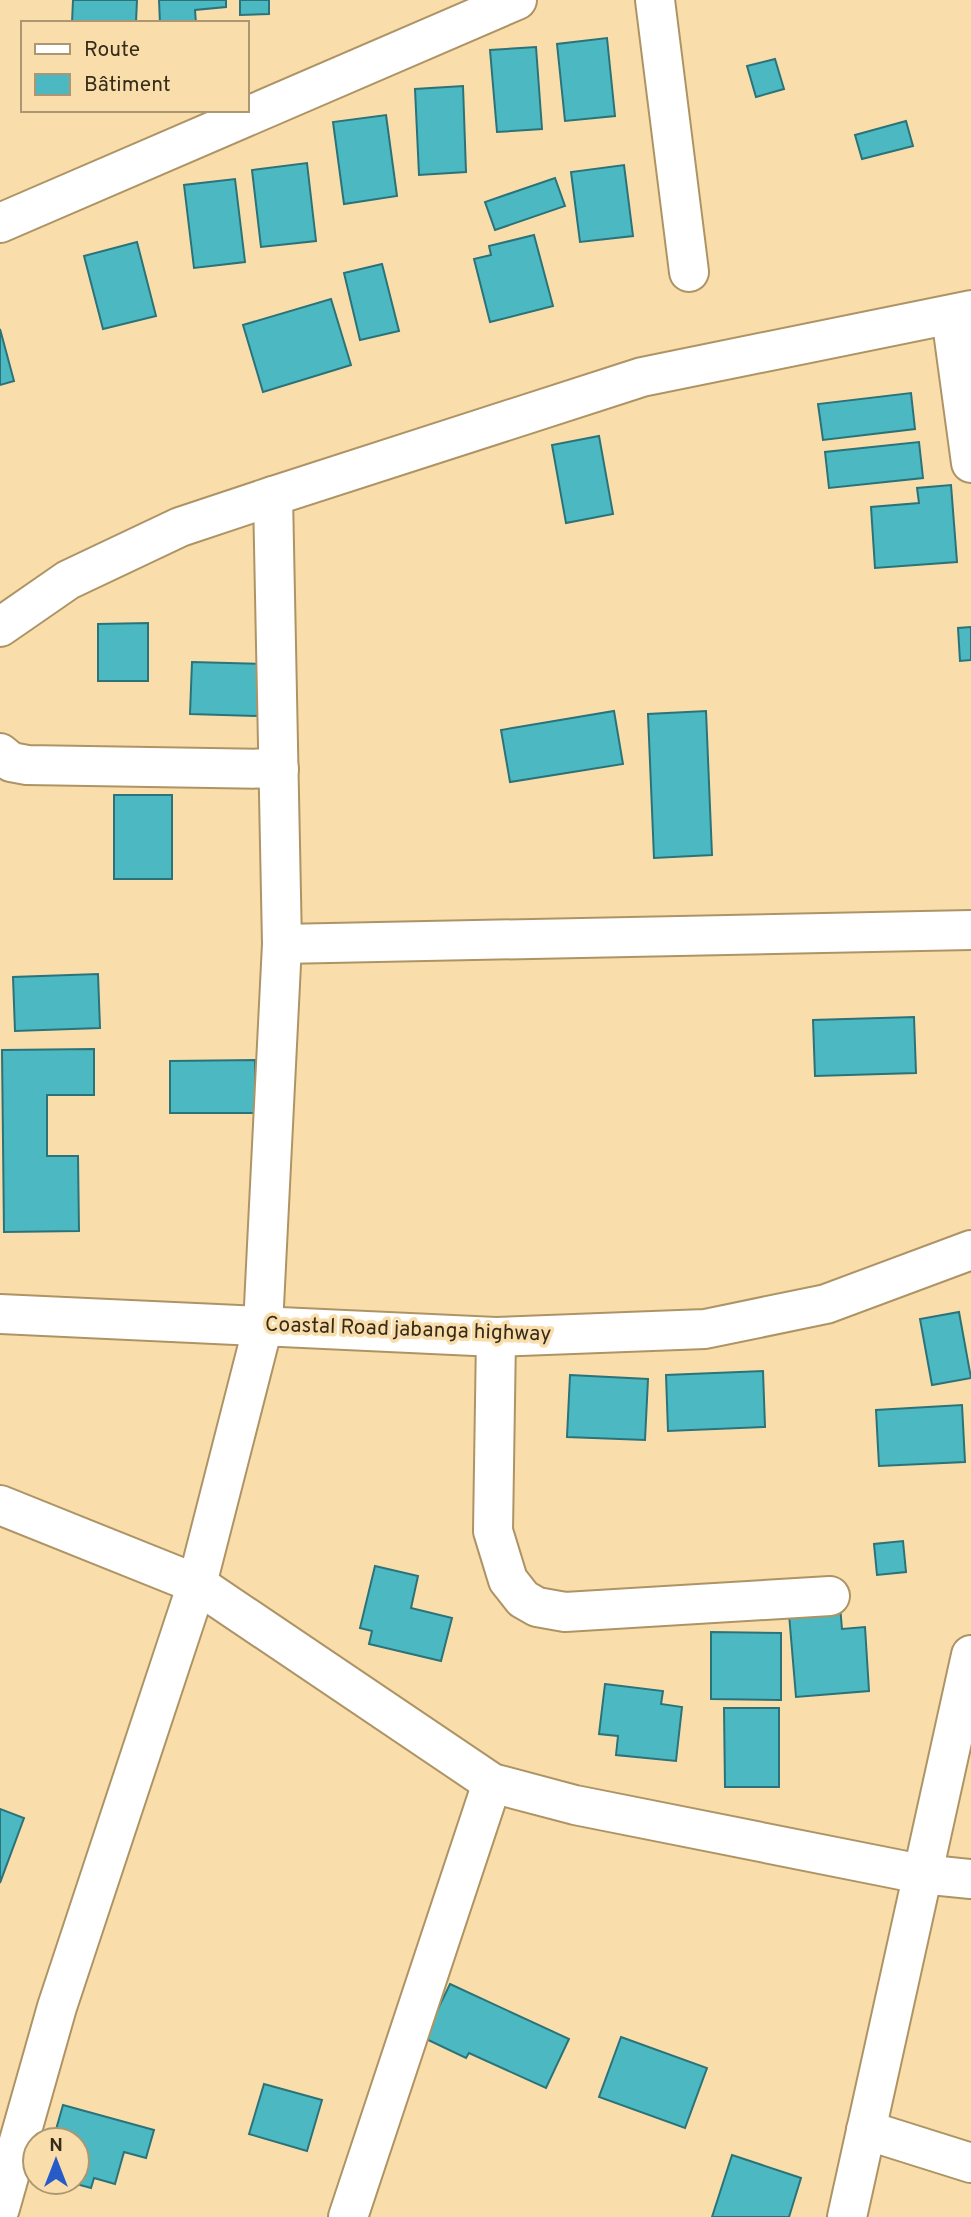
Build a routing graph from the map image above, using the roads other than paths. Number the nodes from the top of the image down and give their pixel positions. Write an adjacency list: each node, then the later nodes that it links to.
1 (517, 0): 3 (street)
2 (655, 0): 4 (street)
3 (0, 223)
4 (689, 272)
5 (961, 313): 6 (street); 7 (street)
6 (971, 463)
7 (273, 496): 8 (street); 10 (street)
8 (0, 627)
9 (0, 753): 10 (street)
10 (279, 769): 12 (street)
11 (971, 930): 12 (street)
12 (282, 944): 15 (street)
13 (971, 1250): 16 (street, Coastal Road jabanga highway)
14 (0, 1314): 15 (street, Coastal Road jabanga highway)
15 (263, 1326): 16 (street, Coastal Road jabanga highway); 18 (street)
16 (496, 1337): 19 (street)
17 (0, 1505): 18 (street)
18 (197, 1584): 21 (street); 26 (street)
19 (830, 1596)
20 (971, 1655): 22 (street)
21 (492, 1783): 22 (street); 27 (street)
22 (921, 1874): 23 (street); 24 (street)
23 (971, 1879)
24 (866, 2130): 25 (street); 28 (street)
25 (971, 2163)
26 (0, 2208)
27 (348, 2217)
28 (847, 2217)

